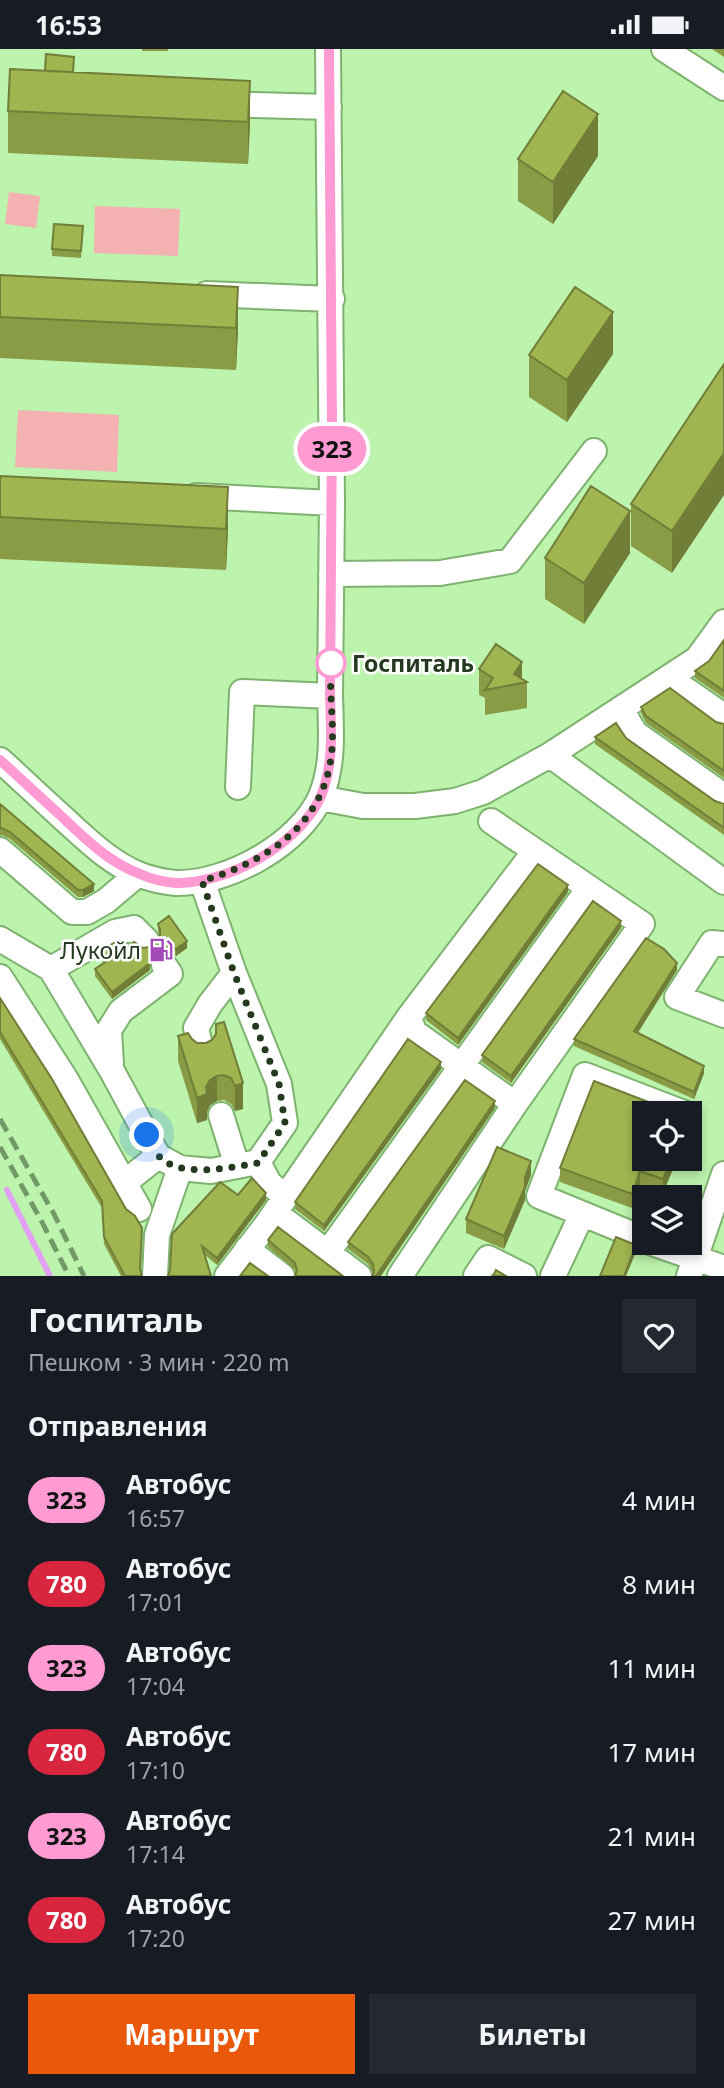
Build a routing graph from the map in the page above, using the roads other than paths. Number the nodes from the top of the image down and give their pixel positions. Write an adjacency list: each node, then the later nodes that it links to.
1 (328, 49): 5 (street)
2 (664, 49): 3 (street)
3 (724, 87)
4 (190, 103): 5 (street)
5 (329, 107): 7 (street)
6 (187, 293): 7 (street)
7 (332, 299): 10 (street)
8 (594, 451): 11 (street)
9 (166, 495): 10 (street)
10 (332, 503): 11 (street)
11 (331, 574): 14 (street)
12 (720, 636): 15 (street)
13 (682, 688): 16 (street)
14 (330, 696): 19 (street); 21 (street)
15 (621, 709): 17 (street); 20 (street)
16 (724, 716)
17 (550, 755): 21 (street); 27 (street)
18 (0, 760): 25 (street)
19 (239, 787)
20 (724, 796)
21 (320, 798): 26 (street)
22 (491, 821): 24 (street)
23 (0, 850): 25 (street)
24 (535, 851): 28 (street); 37 (street)
25 (138, 874): 26 (street)
26 (202, 881): 34 (street)
27 (724, 882)
28 (589, 888): 39 (street); 42 (street)
29 (0, 939): 33 (street)
30 (146, 940): 33 (street)
31 (724, 944): 36 (street)
32 (164, 965): 40 (street)
33 (51, 969): 40 (street)
34 (234, 973): 38 (street); 45 (street)
35 (0, 977): 48 (street)
36 (724, 1015)
37 (409, 1017): 39 (street); 49 (street)
38 (202, 1054)
39 (461, 1067): 42 (street); 54 (street)
40 (112, 1071): 44 (street)
41 (652, 1101): 51 (street)
42 (515, 1104): 62 (street)
43 (221, 1115): 45 (street)
44 (158, 1156): 46 (street); 48 (street)
45 (247, 1164): 46 (street); 49 (street)
46 (180, 1168): 58 (street)
47 (724, 1174): 56 (street)
48 (124, 1183): 50 (street)
49 (281, 1205): 53 (street); 54 (street)
50 (139, 1209)
51 (582, 1214): 52 (street); 65 (street)
52 (632, 1234)
53 (247, 1249): 59 (street); 60 (street)
54 (328, 1252): 61 (street)
55 (672, 1255): 56 (street)
56 (692, 1267): 57 (street)
57 (724, 1268)
58 (155, 1276)
59 (227, 1276)
60 (282, 1276)
61 (359, 1276)
62 (400, 1276)
63 (475, 1276): 64 (street)
64 (524, 1276)
65 (552, 1276)

